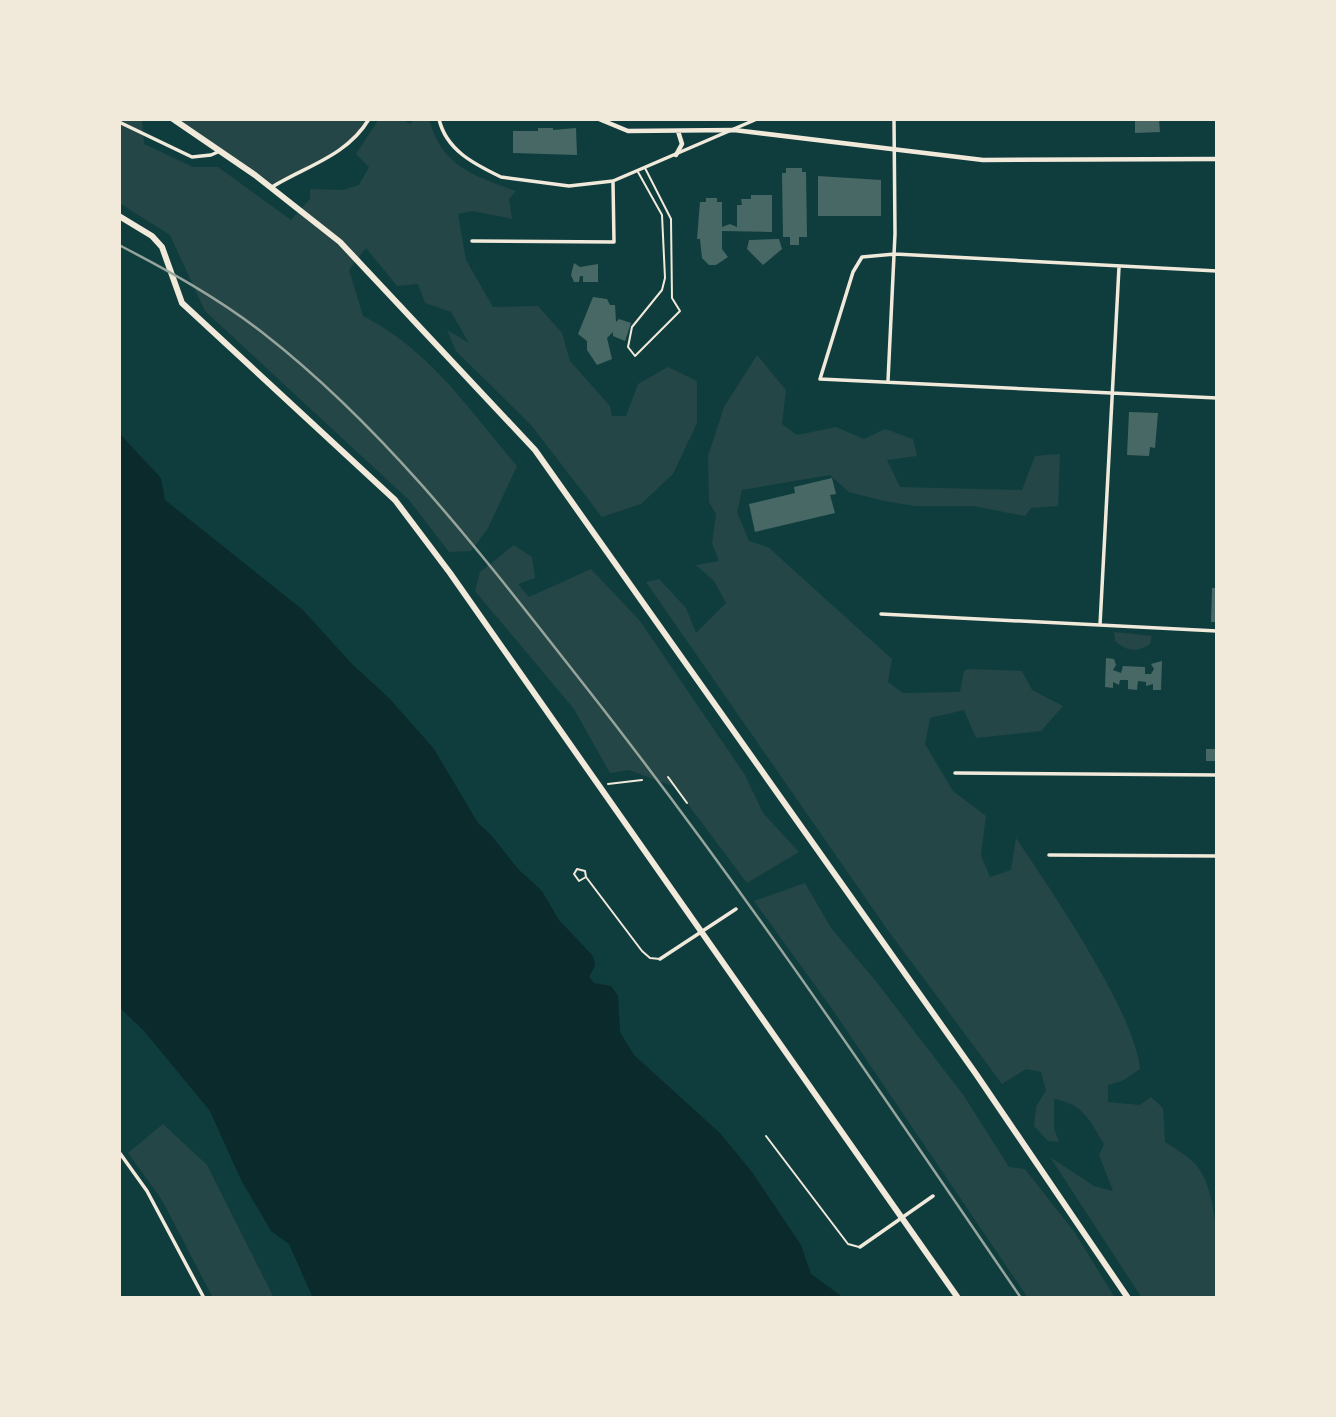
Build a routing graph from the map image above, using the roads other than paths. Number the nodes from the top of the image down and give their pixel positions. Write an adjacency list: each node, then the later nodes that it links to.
1 (173, 119): 10 (main road)
2 (369, 119): 17 (street)
3 (439, 119): 16 (street)
4 (599, 119): 9 (street)
5 (757, 119): 8 (street)
6 (894, 119): 11 (street)
7 (119, 122): 10 (street)
8 (734, 130): 9 (street); 11 (street); 12 (street)
9 (677, 131): 12 (street)
10 (220, 150): 17 (main road)
11 (894, 150): 13 (street); 20 (street)
12 (676, 155): 14 (street)
13 (1217, 159)
14 (645, 167): 15 (street); 15 (lane)
15 (638, 171): 16 (street)
16 (613, 181): 19 (street)
17 (272, 187): 44 (main road)
18 (119, 216): 35 (main road)
19 (472, 241)
20 (895, 254): 21 (street); 23 (street); 23 (street)
21 (1119, 267): 22 (street); 24 (street)
22 (1217, 271)
23 (888, 382): 24 (street)
24 (1112, 392): 25 (street); 27 (street)
25 (1217, 397)
26 (881, 614): 27 (street)
27 (1100, 625): 28 (street)
28 (1217, 631)
29 (955, 773): 30 (street)
30 (1217, 775)
31 (1049, 855): 32 (street)
32 (1217, 856)
33 (586, 877): 36 (lane)
34 (736, 909): 35 (street)
35 (700, 932): 36 (street); 40 (main road)
36 (660, 959)
37 (766, 1136): 41 (lane)
38 (119, 1152): 42 (street)
39 (933, 1196): 40 (street)
40 (902, 1218): 41 (street); 43 (main road)
41 (860, 1247)
42 (204, 1298)
43 (958, 1298)
44 (1128, 1298)

